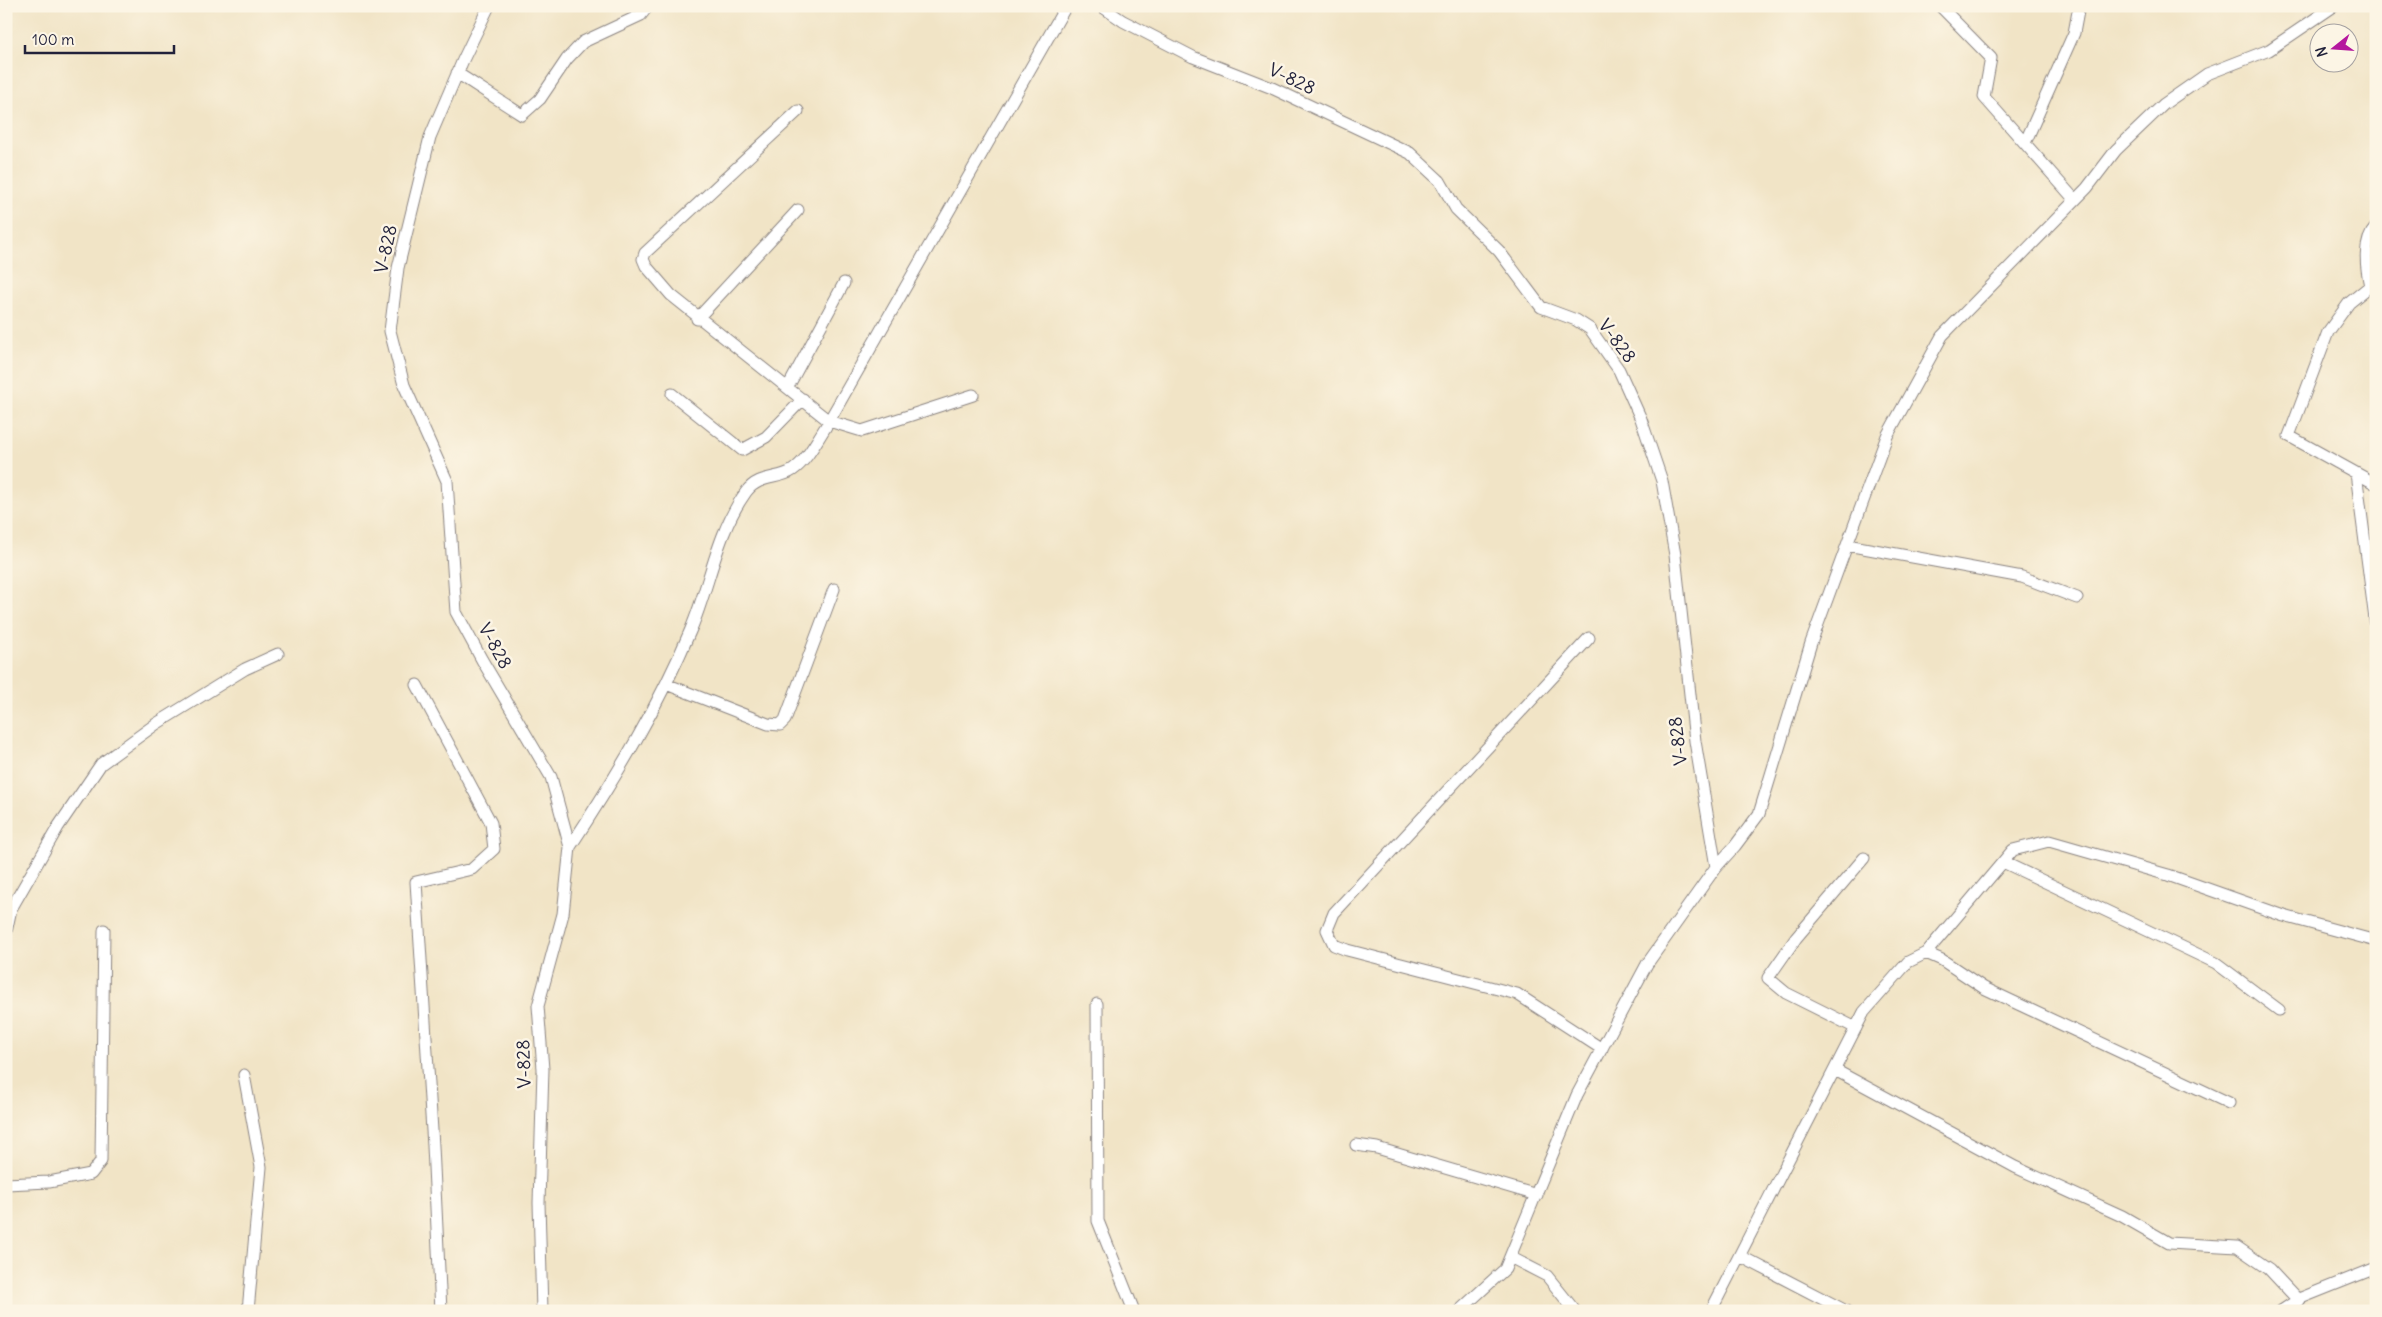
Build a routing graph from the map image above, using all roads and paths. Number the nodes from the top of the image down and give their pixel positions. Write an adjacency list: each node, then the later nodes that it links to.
1 (488, 6): 8 (street, V-828)
2 (648, 6): 8 (street)
3 (1066, 6): 20 (street)
4 (1101, 6): 34 (street, V-828)
5 (1940, 6): 10 (street)
6 (2079, 6): 10 (street)
7 (2334, 6): 11 (street)
8 (457, 73): 31 (street, V-828)
9 (798, 111): 15 (street)
10 (2025, 143): 11 (street)
11 (2075, 200): 23 (street)
12 (798, 210): 15 (street)
13 (2376, 227): 21 (street)
14 (844, 283): 16 (street)
15 (697, 319): 16 (street)
16 (788, 387): 19 (street)
17 (672, 394): 19 (street)
18 (973, 395): 20 (street)
19 (803, 399): 20 (street)
20 (829, 421): 29 (street)
21 (2356, 473): 22 (street); 26 (street)
22 (2376, 484)
23 (1847, 545): 25 (street); 34 (street)
24 (834, 589): 29 (street)
25 (2077, 598)
26 (2376, 627)
27 (1588, 638): 42 (street)
28 (278, 654): 36 (street)
29 (666, 684): 31 (street)
30 (417, 685): 55 (street)
31 (570, 847): 56 (street, V-828)
32 (1864, 858): 41 (street)
33 (2003, 862): 37 (street); 38 (street); 40 (street)
34 (1716, 868): 42 (street)
35 (104, 930): 47 (street)
36 (6, 932)
37 (2376, 941)
38 (1926, 953): 41 (street); 45 (street)
39 (1097, 1004): 57 (street)
40 (2279, 1010)
41 (1856, 1028): 43 (street)
42 (1602, 1049): 48 (street)
43 (1835, 1070): 49 (street); 53 (street)
44 (244, 1076): 54 (street)
45 (2229, 1103)
46 (1356, 1144): 48 (street)
47 (6, 1184)
48 (1537, 1195): 50 (street)
49 (1740, 1256): 60 (street); 61 (street)
50 (1510, 1257): 58 (street); 59 (street)
51 (2372, 1270): 52 (street); 53 (street)
52 (2376, 1282)
53 (2298, 1301): 62 (street)
54 (248, 1311)
55 (441, 1311)
56 (542, 1311)
57 (1134, 1311)
58 (1459, 1311)
59 (1574, 1311)
60 (1712, 1311)
61 (1846, 1311)
62 (2281, 1311)

